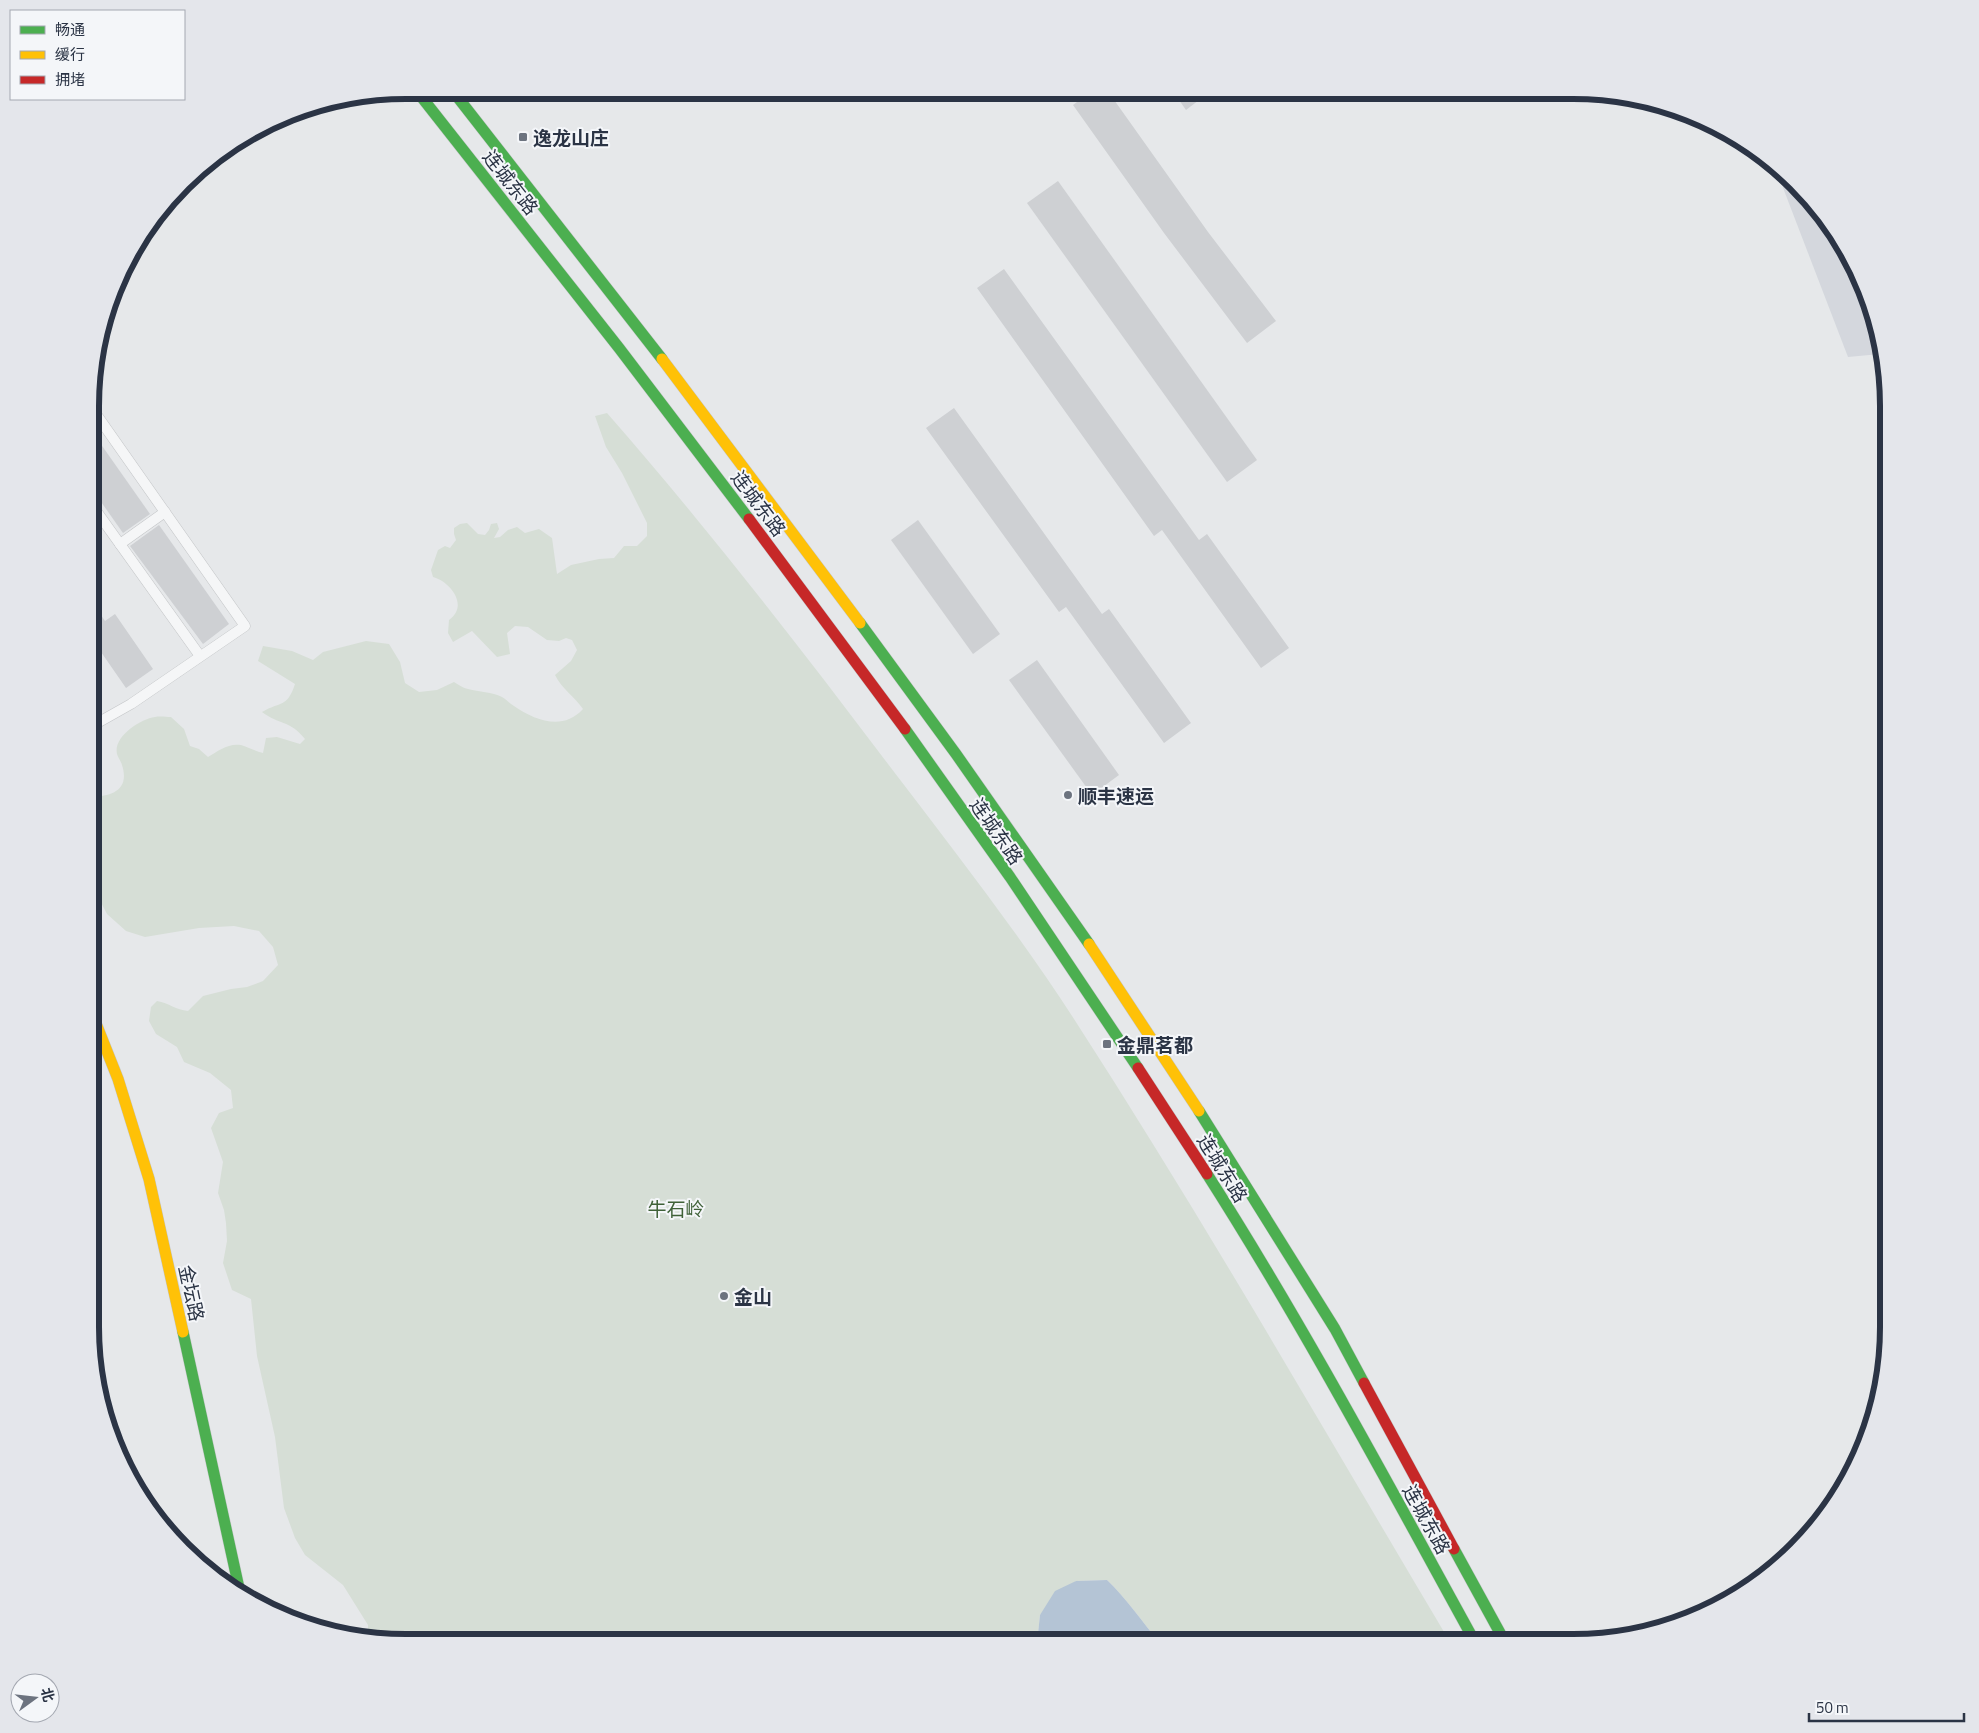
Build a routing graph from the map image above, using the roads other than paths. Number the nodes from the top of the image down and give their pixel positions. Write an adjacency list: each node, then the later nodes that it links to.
1 (423, 99): 11 (main road, 连城东路)
2 (459, 99): 12 (main road, 连城东路)
3 (99, 418): 4 (lane)
4 (165, 512): 6 (lane); 7 (lane)
5 (99, 515): 6 (lane)
6 (120, 544): 7 (lane)
7 (200, 656): 8 (lane)
8 (99, 722)
9 (99, 1031): 10 (main road, 金坛路)
10 (238, 1584)
11 (1471, 1634)
12 (1502, 1634)

